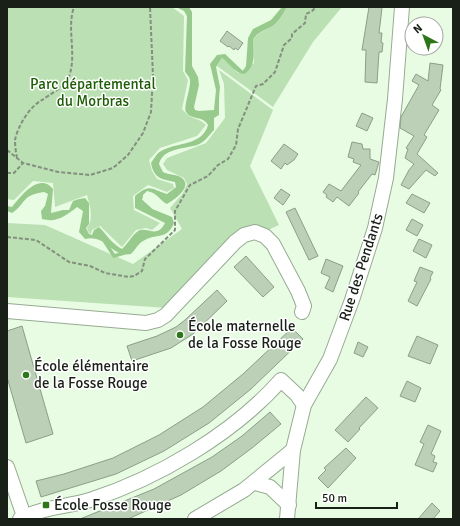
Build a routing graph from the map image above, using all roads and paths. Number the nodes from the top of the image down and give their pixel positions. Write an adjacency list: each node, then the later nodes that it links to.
1 (74, 7): 6 (path)
2 (150, 7): 7 (path)
3 (316, 7): 9 (path)
4 (402, 7): 12 (street, Rue des Pendants)
5 (7, 150): 6 (path)
6 (17, 158): 7 (path)
7 (23, 163): 8 (path)
8 (7, 173)
9 (7, 237)
10 (7, 311): 11 (street)
11 (302, 312)
12 (304, 405): 13 (street, Rue des Pendants); 17 (street)
13 (293, 450): 15 (street); 16 (street, Rue des Pendants)
14 (7, 467): 17 (street)
15 (255, 483): 16 (street); 18 (street)
16 (288, 512)
17 (23, 518)
18 (195, 519)

